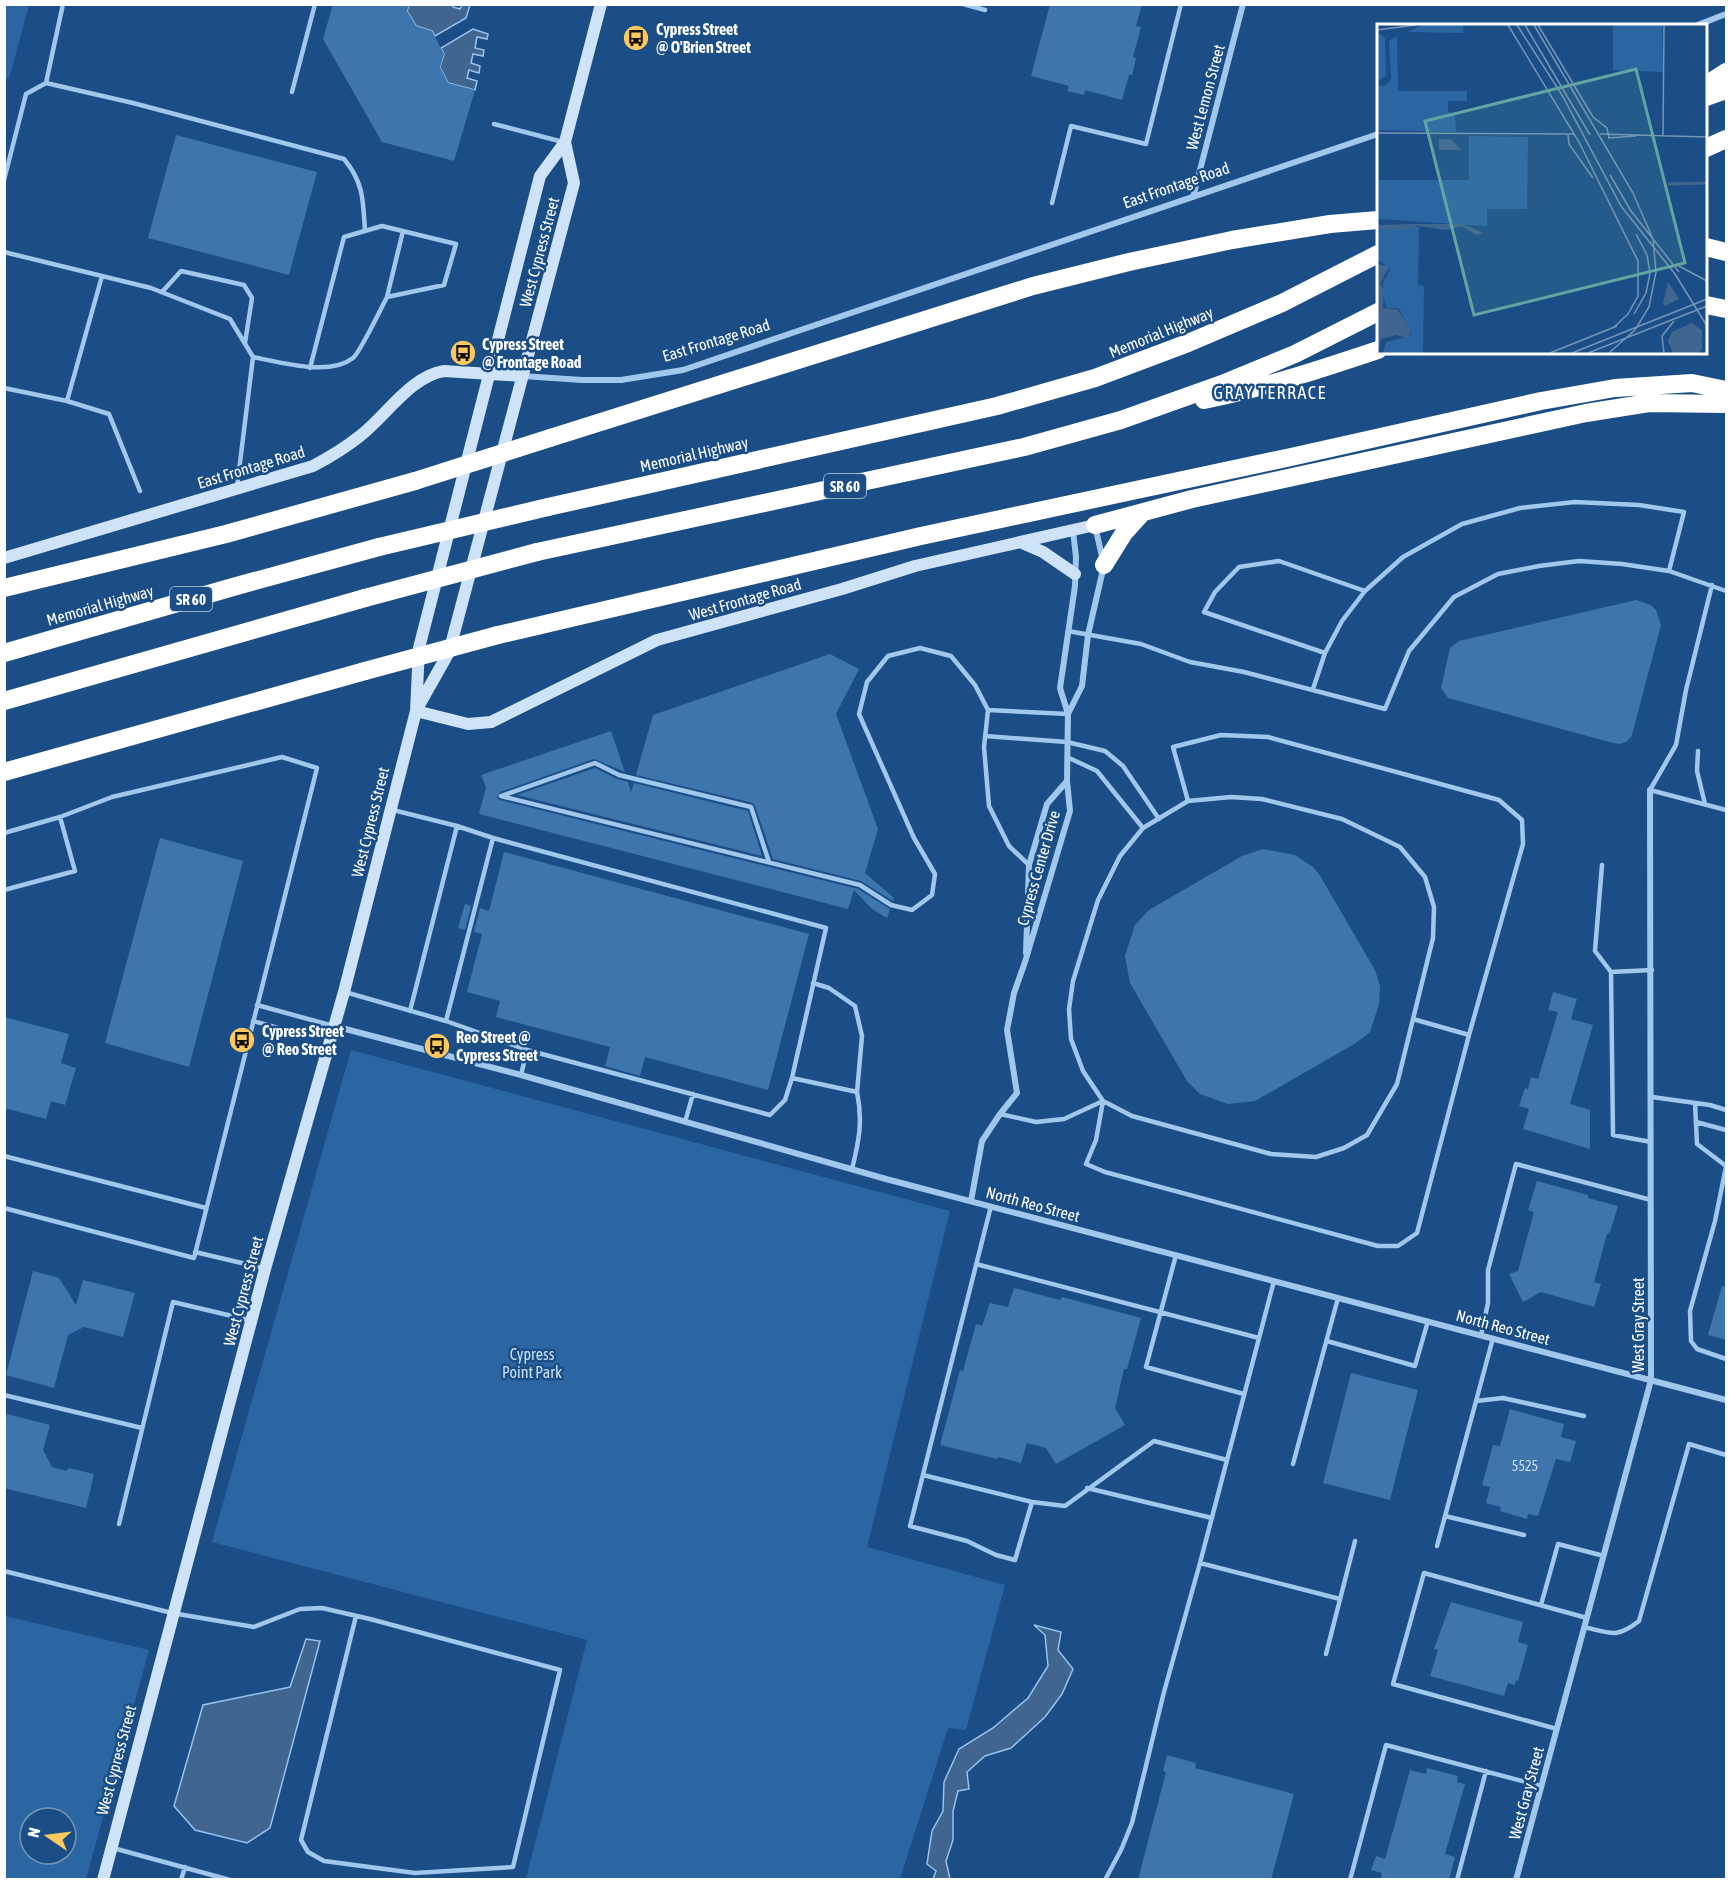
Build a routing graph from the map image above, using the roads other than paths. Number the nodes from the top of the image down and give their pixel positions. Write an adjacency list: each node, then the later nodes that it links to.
1 (63, 4): 11 (lane)
2 (315, 4): 14 (lane)
3 (602, 4): 19 (street, West Cypress Street)
4 (963, 4): 7 (lane)
5 (1181, 4): 23 (lane)
6 (1243, 4): 22 (street, West Lemon Street)
7 (985, 10)
8 (1726, 14): 9 (street)
9 (1700, 24)
10 (1726, 72): 12 (highway)
11 (46, 83): 21 (lane); 25 (lane)
12 (1707, 84)
13 (1726, 90): 15 (highway)
14 (292, 92)
15 (1707, 98)
16 (494, 124): 19 (lane)
17 (1377, 134): 22 (street, East Frontage Road)
18 (1726, 139): 20 (highway)
19 (565, 142): 41 (street, West Cypress Street); 42 (street, West Cypress Street)
20 (1707, 148)
21 (4, 180)
22 (1193, 197): 42 (street, East Frontage Road)
23 (1052, 202)
24 (1377, 220): 59 (highway, bridge)
25 (365, 231): 26 (lane); 40 (lane)
26 (403, 231): 33 (lane); 33 (lane)
27 (1707, 247): 29 (highway)
28 (4, 252): 31 (lane)
29 (1726, 252)
30 (1377, 255): 64 (highway, Memorial Highway / SR 60, bridge)
31 (102, 276): 32 (lane); 45 (lane)
32 (162, 292): 37 (lane); 37 (lane)
33 (387, 297): 40 (lane)
34 (1707, 305): 35 (highway)
35 (1726, 309)
36 (1377, 313): 47 (highway, SR 60)
37 (244, 343): 39 (lane)
38 (1377, 350): 47 (highway)
39 (253, 357): 40 (lane); 48 (lane)
40 (310, 368)
41 (490, 375): 42 (street, East Frontage Road); 48 (street, East Frontage Road); 69 (street, West Cypress Street)
42 (522, 376): 69 (street, West Cypress Street)
43 (4, 387): 45 (lane)
44 (1726, 390): 75 (highway, bridge)
45 (67, 401): 49 (lane)
46 (1726, 404): 50 (highway)
47 (1150, 411): 67 (highway, SR 60, bridge)
48 (236, 490): 54 (street, East Frontage Road)
49 (140, 491)
50 (1143, 512): 51 (highway); 55 (highway)
51 (1095, 525): 52 (street, West Frontage Road); 55 (street, Cypress Center Drive)
52 (1073, 530): 53 (street, West Frontage Road); 57 (street, Cypress Center Drive)
53 (1020, 542): 57 (street); 69 (street, West Frontage Road)
54 (4, 558)
55 (1104, 565): 63 (street, Cypress Center Drive)
56 (1669, 571): 58 (lane); 60 (lane); 66 (lane)
57 (1075, 574): 62 (street, Cypress Center Drive)
58 (1712, 585): 61 (lane); 77 (lane)
59 (4, 588)
60 (1365, 591): 65 (lane); 65 (lane)
61 (1726, 591)
62 (1068, 631): 63 (lane); 70 (street, Cypress Center Drive)
63 (1088, 634): 66 (lane); 70 (street, Cypress Center Drive)
64 (4, 653)
65 (1325, 653): 66 (lane)
66 (1313, 689)
67 (4, 701)
68 (988, 710): 70 (lane); 71 (lane); 88 (lane)
69 (416, 711): 80 (street, West Cypress Street)
70 (1068, 714): 72 (street, Cypress Center Drive)
71 (985, 736): 72 (lane); 89 (lane)
72 (1068, 742): 74 (street, Cypress Center Drive); 83 (lane)
73 (1698, 750): 79 (lane)
74 (1067, 756): 76 (street, Cypress Center Drive); 85 (lane)
75 (4, 772)
76 (1067, 781): 89 (street, Cypress Center Drive); 92 (street, Cypress Center Drive)
77 (1650, 790): 79 (lane); 93 (street, West Gray Street)
78 (1188, 801): 83 (lane); 99 (lane); 103 (lane)
79 (1705, 804): 81 (lane)
80 (390, 809): 84 (lane); 96 (street, West Cypress Street)
81 (1726, 810)
82 (60, 817): 86 (lane); 91 (lane); 97 (lane)
83 (1159, 819): 85 (lane)
84 (457, 826): 87 (lane); 98 (lane)
85 (1143, 828): 110 (lane)
86 (4, 833)
87 (493, 838): 95 (lane); 101 (lane)
88 (769, 862): 88 (lane)
89 (1029, 865): 92 (street, Cypress Center Drive)
90 (1602, 865): 94 (lane)
91 (4, 890)
92 (1025, 962): 113 (street, Cypress Center Drive)
93 (1652, 970): 94 (lane); 109 (street, West Gray Street)
94 (1611, 972): 117 (lane)
95 (813, 982): 106 (lane); 107 (lane)
96 (344, 992): 98 (lane); 102 (street, West Cypress Street)
97 (257, 1005): 100 (lane); 102 (lane)
98 (410, 1011): 101 (lane)
99 (1413, 1019): 103 (lane); 110 (lane)
100 (253, 1021): 102 (lane); 125 (lane)
101 (446, 1022): 104 (lane)
102 (332, 1026): 105 (street, North Reo Street); 129 (street, West Cypress Street)
103 (1469, 1035): 110 (lane)
104 (527, 1050): 105 (lane); 108 (lane)
105 (520, 1076): 114 (street, North Reo Street)
106 (792, 1078): 107 (lane); 108 (lane)
107 (857, 1092): 120 (lane)
108 (693, 1094): 114 (lane)
109 (1652, 1097): 111 (lane); 117 (street, West Gray Street)
110 (1102, 1101): 113 (lane)
111 (1695, 1103): 112 (lane); 115 (lane)
112 (1726, 1110)
113 (1000, 1114): 122 (street, Cypress Center Drive)
114 (685, 1122): 120 (street, North Reo Street)
115 (1696, 1122): 116 (lane); 119 (lane)
116 (1726, 1130)
117 (1651, 1142): 121 (street, West Gray Street)
118 (4, 1156): 125 (lane)
119 (1726, 1166): 139 (lane)
120 (852, 1169): 122 (street, North Reo Street)
121 (1651, 1200): 135 (lane); 140 (street, West Gray Street)
122 (970, 1201): 123 (street, North Reo Street)
123 (991, 1206): 127 (street, North Reo Street); 128 (lane)
124 (4, 1208): 126 (lane)
125 (206, 1208): 126 (lane)
126 (195, 1252): 129 (lane)
127 (1176, 1256): 130 (street, North Reo Street); 132 (lane)
128 (976, 1264): 132 (lane); 150 (lane)
129 (265, 1269): 133 (street, West Cypress Street)
130 (1274, 1281): 131 (street, North Reo Street); 136 (lane)
131 (1338, 1298): 134 (street, North Reo Street); 138 (lane)
132 (1161, 1312): 136 (lane); 141 (lane)
133 (252, 1321): 146 (lane); 164 (street, West Cypress Street)
134 (1428, 1321): 135 (street, North Reo Street); 138 (lane)
135 (1481, 1335): 137 (street, North Reo Street)
136 (1259, 1338): 141 (lane)
137 (1493, 1338): 140 (street, North Reo Street); 144 (lane)
138 (1327, 1341): 149 (lane)
139 (1726, 1359)
140 (1651, 1380): 143 (street, North Reo Street); 159 (street, West Gray Street)
141 (1244, 1394): 148 (lane)
142 (4, 1395): 146 (lane)
143 (1726, 1400)
144 (1476, 1401): 145 (lane); 153 (lane)
145 (1584, 1416)
146 (142, 1428): 155 (lane)
147 (1726, 1455): 167 (lane)
148 (1227, 1460): 151 (lane); 154 (lane)
149 (1293, 1464)
150 (923, 1475): 152 (lane); 152 (lane)
151 (1087, 1488): 152 (lane); 154 (lane)
152 (1032, 1502)
153 (1445, 1516): 156 (lane); 158 (lane)
154 (1212, 1518): 160 (lane)
155 (119, 1524)
156 (1524, 1535)
157 (1355, 1541): 162 (lane)
158 (1437, 1546)
159 (1604, 1556): 163 (lane); 166 (street, West Gray Street)
160 (1200, 1563): 162 (lane); 177 (lane)
161 (4, 1570): 164 (lane)
162 (1340, 1599): 168 (lane)
163 (1541, 1605): 166 (lane); 169 (lane)
164 (172, 1613): 165 (lane); 172 (street, West Cypress Street)
165 (356, 1616): 165 (lane)
166 (1587, 1618): 167 (street, West Gray Street)
167 (1584, 1627): 169 (street, West Gray Street)
168 (1326, 1654)
169 (1557, 1729): 171 (street, West Gray Street)
170 (1486, 1771): 171 (lane); 178 (lane); 179 (lane)
171 (1541, 1786): 180 (street, West Gray Street)
172 (110, 1848): 173 (lane); 174 (street, West Cypress Street)
173 (185, 1867): 175 (lane); 176 (lane)
174 (103, 1880)
175 (182, 1880)
176 (230, 1880)
177 (1105, 1880)
178 (1350, 1880)
179 (1457, 1880)
180 (1516, 1880)

